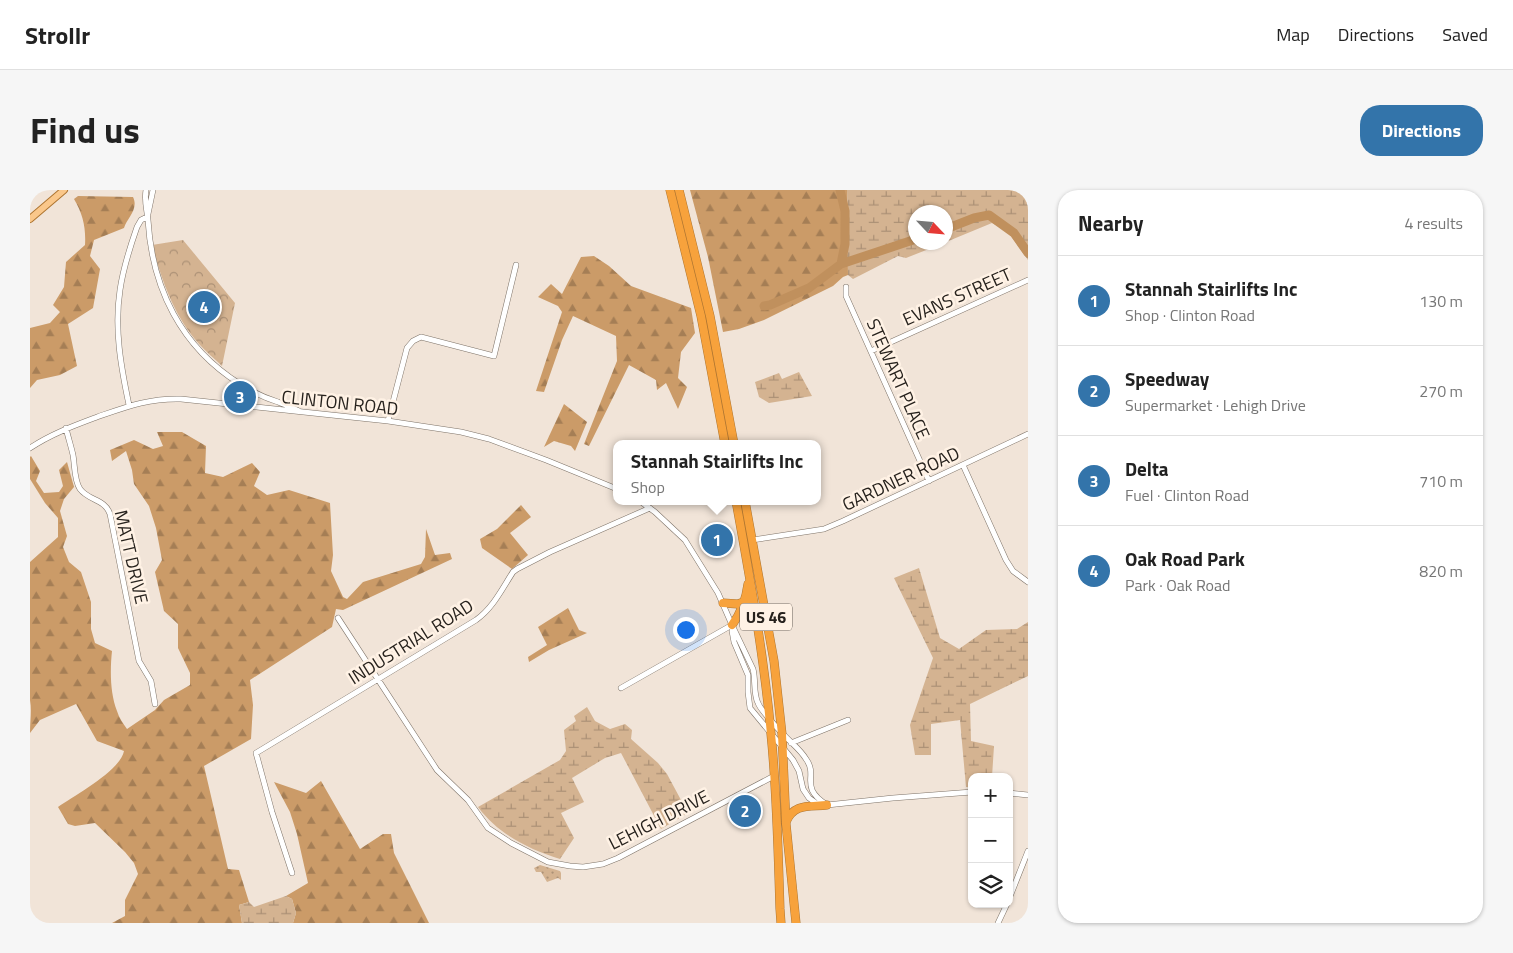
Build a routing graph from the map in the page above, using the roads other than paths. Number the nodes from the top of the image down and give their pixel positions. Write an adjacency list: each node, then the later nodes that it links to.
1 (64, 190): 7 (main road)
2 (146, 190): 6 (street)
3 (152, 190): 6 (street)
4 (670, 190): 19 (highway)
5 (679, 190): 20 (highway)
6 (147, 217): 12 (street); 13 (street)
7 (30, 219)
8 (516, 265): 16 (street)
9 (1028, 280): 11 (street, EVANS STREET)
10 (846, 287): 11 (street, STEWART PLACE)
11 (871, 351): 23 (street, STEWART PLACE)
12 (256, 393): 14 (street); 15 (street)
13 (129, 405): 14 (street, CLINTON ROAD); 17 (street, CLINTON ROAD)
14 (260, 408): 15 (street, CLINTON ROAD)
15 (302, 412): 16 (street, CLINTON ROAD)
16 (388, 421): 24 (street, CLINTON ROAD)
17 (66, 428): 21 (street, CLINTON ROAD); 38 (street, MATT DRIVE)
18 (1028, 434): 22 (street, GARDNER ROAD)
19 (724, 440)
20 (733, 440)
21 (30, 448)
22 (963, 465): 23 (street, GARDNER ROAD); 31 (street)
23 (929, 481): 29 (street, GARDNER ROAD)
24 (613, 487)
25 (646, 505): 28 (street)
26 (737, 505): 30 (highway, US 46)
27 (746, 505): 29 (highway, US 46)
28 (650, 508): 33 (street); 36 (street, INDUSTRIAL ROAD)
29 (752, 540): 42 (highway, US 46)
30 (747, 560): 32 (highway); 39 (highway, US 46)
31 (1028, 582)
32 (746, 601): 33 (highway); 35 (highway)
33 (723, 603): 35 (street)
34 (338, 618): 36 (street, LEHIGH DRIVE)
35 (732, 626): 37 (street); 39 (street); 41 (street)
36 (378, 679): 45 (street, LEHIGH DRIVE); 52 (street, INDUSTRIAL ROAD)
37 (621, 688)
38 (155, 704)
39 (770, 718): 41 (highway, US 46); 42 (street)
40 (848, 720): 43 (street)
41 (772, 734): 44 (street); 45 (highway, US 46)
42 (782, 734): 43 (street); 44 (highway, US 46)
43 (791, 743): 49 (street)
44 (782, 747): 49 (street); 50 (highway, US 46)
45 (774, 776): 55 (highway, US 46)
46 (968, 792): 49 (street)
47 (1013, 793): 48 (street)
48 (1028, 795)
49 (827, 805): 50 (highway)
50 (786, 824): 56 (highway, US 46)
51 (1028, 851): 53 (street)
52 (292, 873)
53 (1013, 889)
54 (1005, 908): 57 (street)
55 (781, 923)
56 (796, 923)
57 (998, 923)

